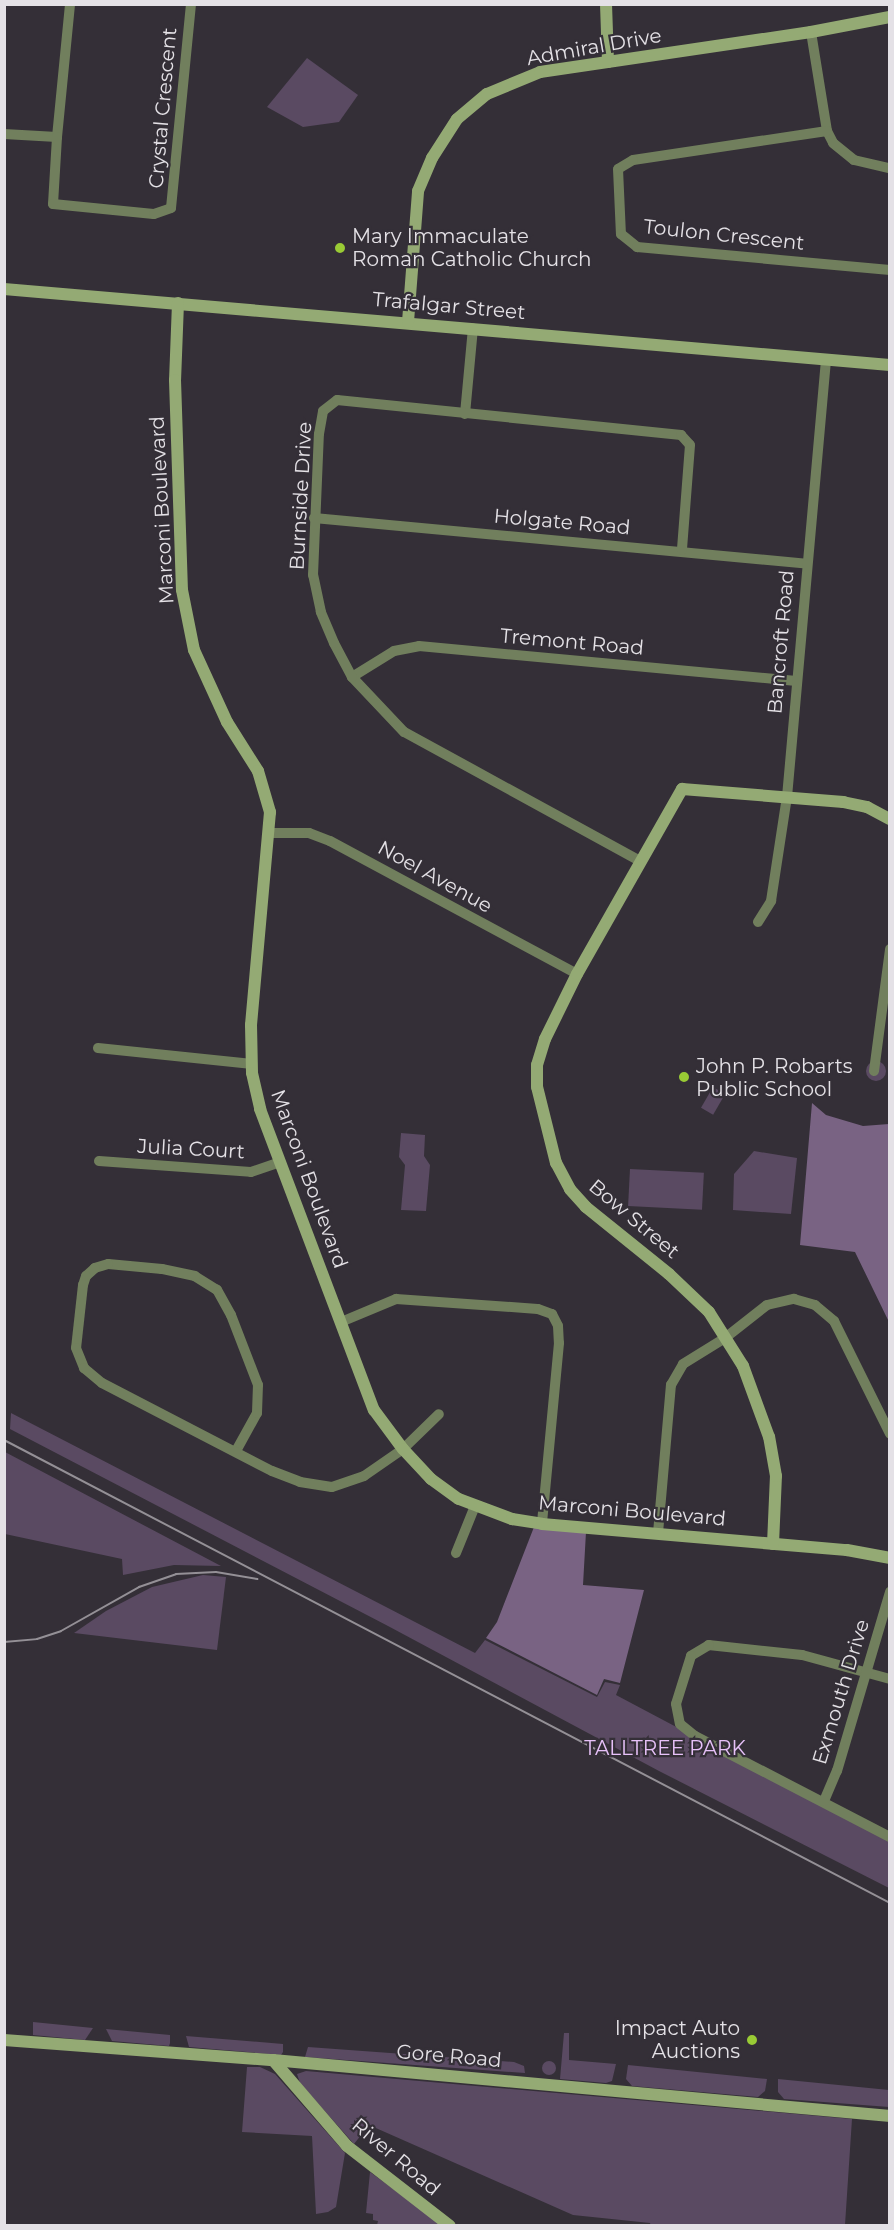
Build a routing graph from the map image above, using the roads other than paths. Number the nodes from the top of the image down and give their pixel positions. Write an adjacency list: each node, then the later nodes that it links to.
1 (70, 4): 9 (street)
2 (191, 4): 9 (street, Crystal Crescent)
3 (606, 4): 6 (street)
4 (890, 16): 5 (street, Admiral Drive)
5 (811, 32): 6 (street, Admiral Drive); 7 (street)
6 (608, 62): 14 (street, Admiral Drive)
7 (827, 131): 10 (street); 11 (street, Toulon Crescent)
8 (4, 134): 9 (street)
9 (57, 137)
10 (890, 168)
11 (890, 270)
12 (4, 289): 13 (street, Trafalgar Street)
13 (178, 303): 14 (street, Trafalgar Street); 26 (street, Marconi Boulevard)
14 (408, 322): 15 (street, Trafalgar Street)
15 (473, 328): 16 (street, Trafalgar Street); 18 (street)
16 (825, 360): 17 (street, Trafalgar Street); 21 (street, Bancroft Road)
17 (890, 365)
18 (465, 414): 19 (street, Burnside Drive); 20 (street, Burnside Drive)
19 (315, 518): 20 (street, Holgate Road); 22 (street, Burnside Drive)
20 (682, 550): 21 (street, Holgate Road)
21 (806, 564): 23 (street, Bancroft Road)
22 (352, 677): 23 (street, Tremont Road); 27 (street, Burnside Drive)
23 (796, 681): 24 (street, Bancroft Road)
24 (787, 797): 25 (street); 27 (street, Bow Street); 28 (street, Bancroft Road)
25 (890, 819)
26 (269, 833): 30 (street, Noel Avenue); 32 (street, Marconi Boulevard)
27 (640, 861): 30 (street, Bow Street)
28 (758, 922)
29 (890, 949): 33 (street)
30 (577, 974): 37 (street, Bow Street)
31 (98, 1048): 32 (street)
32 (252, 1064): 35 (street, Marconi Boulevard)
33 (874, 1071)
34 (99, 1161): 35 (street, Julia Court)
35 (280, 1162): 36 (street, Marconi Boulevard)
36 (340, 1322): 40 (street, Marconi Boulevard); 43 (street)
37 (725, 1338): 39 (street); 44 (street); 45 (street, Bow Street)
38 (439, 1414): 40 (street)
39 (890, 1434)
40 (403, 1449): 41 (street); 42 (street, Marconi Boulevard)
41 (236, 1451): 41 (street)
42 (475, 1506): 43 (street, Marconi Boulevard); 46 (street)
43 (542, 1524): 44 (street, Marconi Boulevard)
44 (658, 1533): 45 (street, Marconi Boulevard)
45 (773, 1544): 47 (street, Marconi Boulevard)
46 (456, 1553)
47 (890, 1558)
48 (890, 1592): 49 (street, Exmouth Drive)
49 (867, 1672): 50 (street); 51 (street, Exmouth Drive); 51 (street)
50 (890, 1679)
51 (824, 1802): 52 (street)
52 (890, 1837)
53 (4, 2040): 54 (street, Gore Road)
54 (273, 2060): 55 (street, Gore Road); 56 (street, River Road)
55 (890, 2116)
56 (450, 2226)

